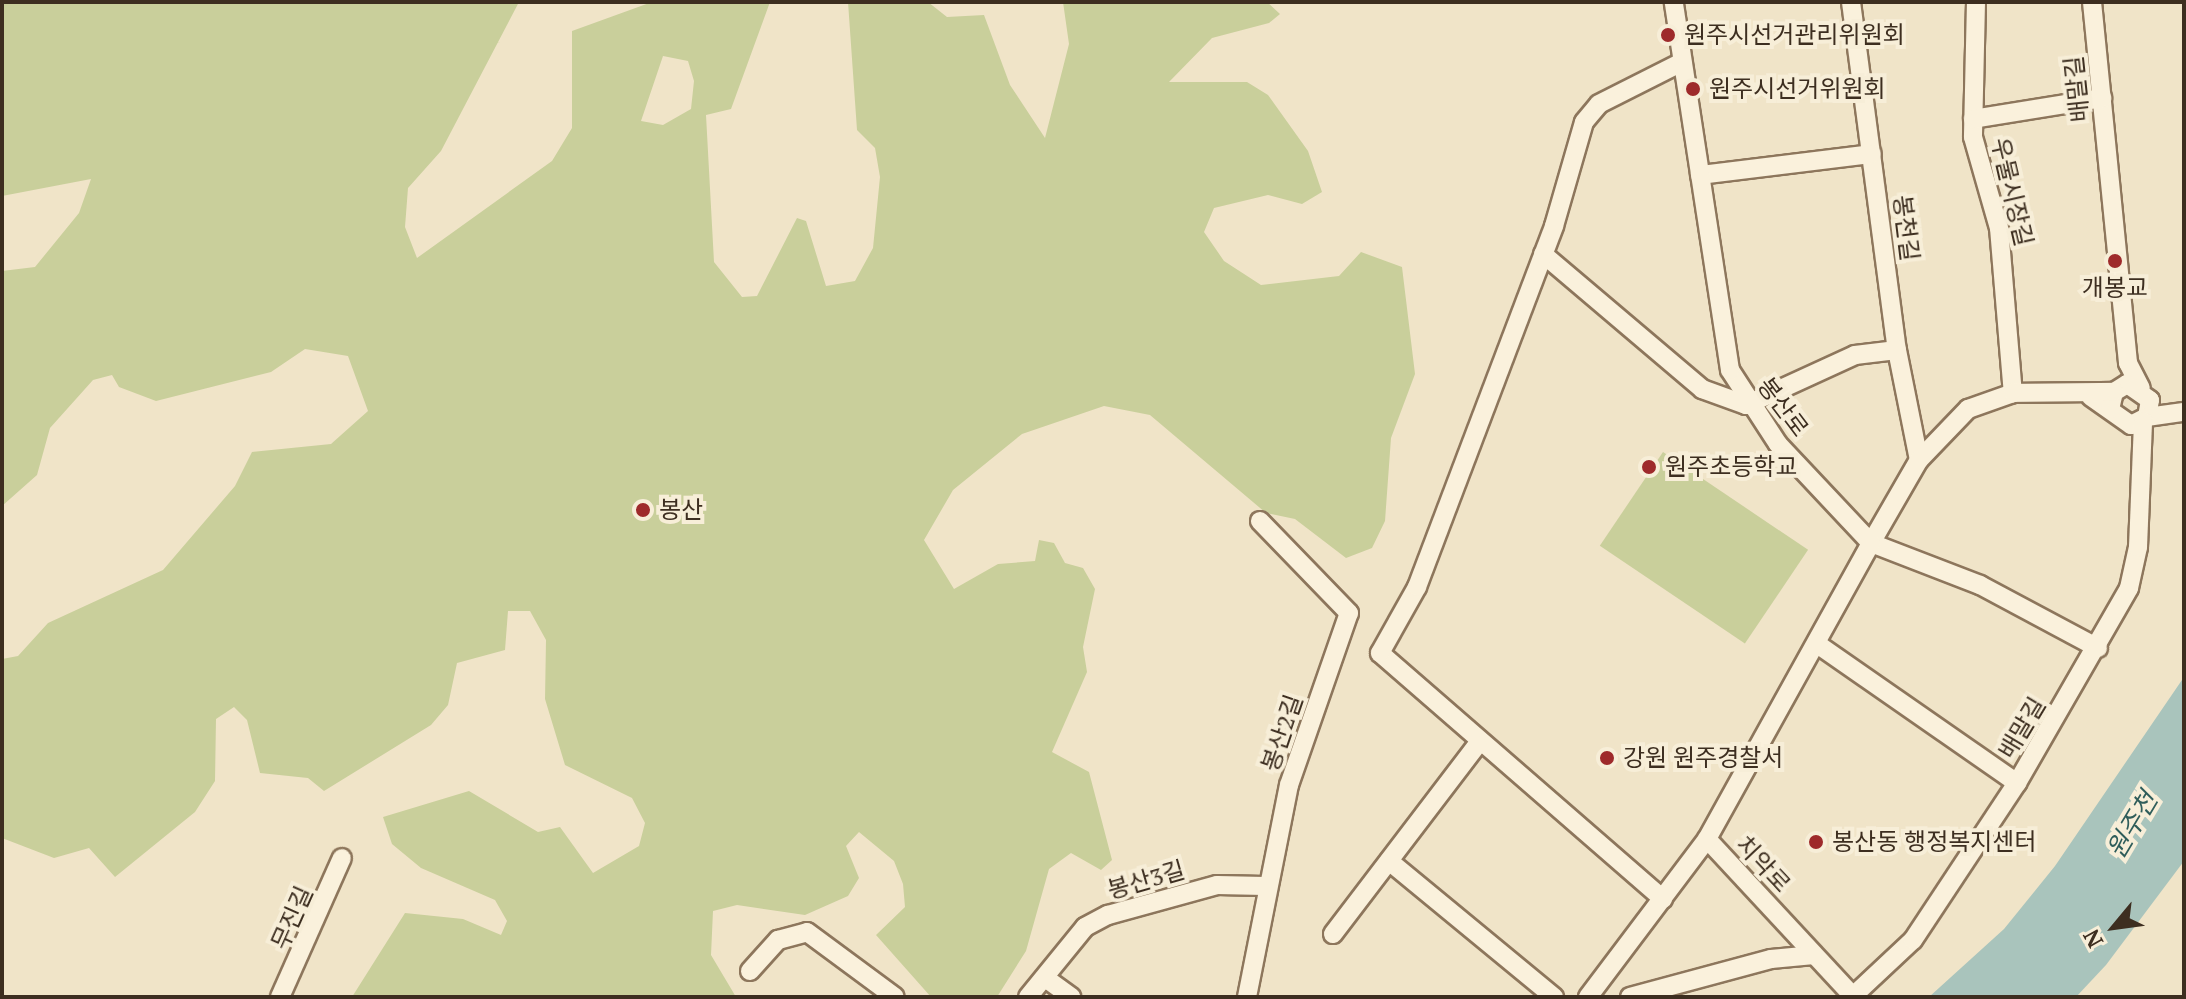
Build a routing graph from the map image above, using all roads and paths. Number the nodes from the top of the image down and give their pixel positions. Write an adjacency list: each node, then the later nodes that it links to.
1 (1674, 2): 5 (street, 봉산로)
2 (1851, 2): 8 (street, 봉천길)
3 (1976, 2): 7 (street, 우물시장길)
4 (2092, 2): 6 (street, 배말길)
5 (1682, 62): 9 (street, 봉산로); 10 (street)
6 (2102, 98): 7 (street); 12 (street, 배말길)
7 (1973, 119): 13 (street, 우물시장길)
8 (1872, 154): 9 (street); 11 (street, 봉천길)
9 (1700, 175): 15 (street, 봉산로)
10 (1543, 254): 15 (street); 24 (street)
11 (1897, 350): 15 (street); 19 (street, 봉천길)
12 (2128, 363): 14 (street); 16 (street)
13 (2013, 393): 14 (street); 19 (street)
14 (2116, 403): 16 (street); 16 (street); 18 (street)
15 (1746, 405): 21 (street, 봉산로)
16 (2149, 407): 17 (street); 18 (street, 배말길)
17 (2184, 412)
18 (2137, 443): 23 (street, 배말길)
19 (1919, 460): 21 (street)
20 (1260, 521): 29 (street, 봉산2길)
21 (1871, 543): 22 (street); 23 (street, 봉산로)
22 (1820, 646): 25 (street); 26 (street)
23 (2098, 648): 25 (street, 배말길)
24 (1477, 745): 28 (street); 30 (street)
25 (2017, 783): 43 (street, 배말길)
26 (1707, 839): 30 (street, 치악로); 32 (street, 치악로)
27 (342, 858): 35 (street, 무진길)
28 (1389, 861): 31 (street); 40 (street)
29 (1265, 886): 34 (street, 봉산3길); 39 (street, 봉산2길)
30 (1663, 899): 41 (street, 치악로)
31 (1333, 934)
32 (1814, 955): 42 (street); 43 (street, 치악로)
33 (750, 971): 36 (street)
34 (1048, 980): 37 (street, 봉산3길); 38 (street)
35 (280, 997)
36 (895, 997)
37 (1028, 997)
38 (1071, 997)
39 (1247, 997)
40 (1554, 997)
41 (1588, 997)
42 (1630, 997)
43 (1853, 997)

